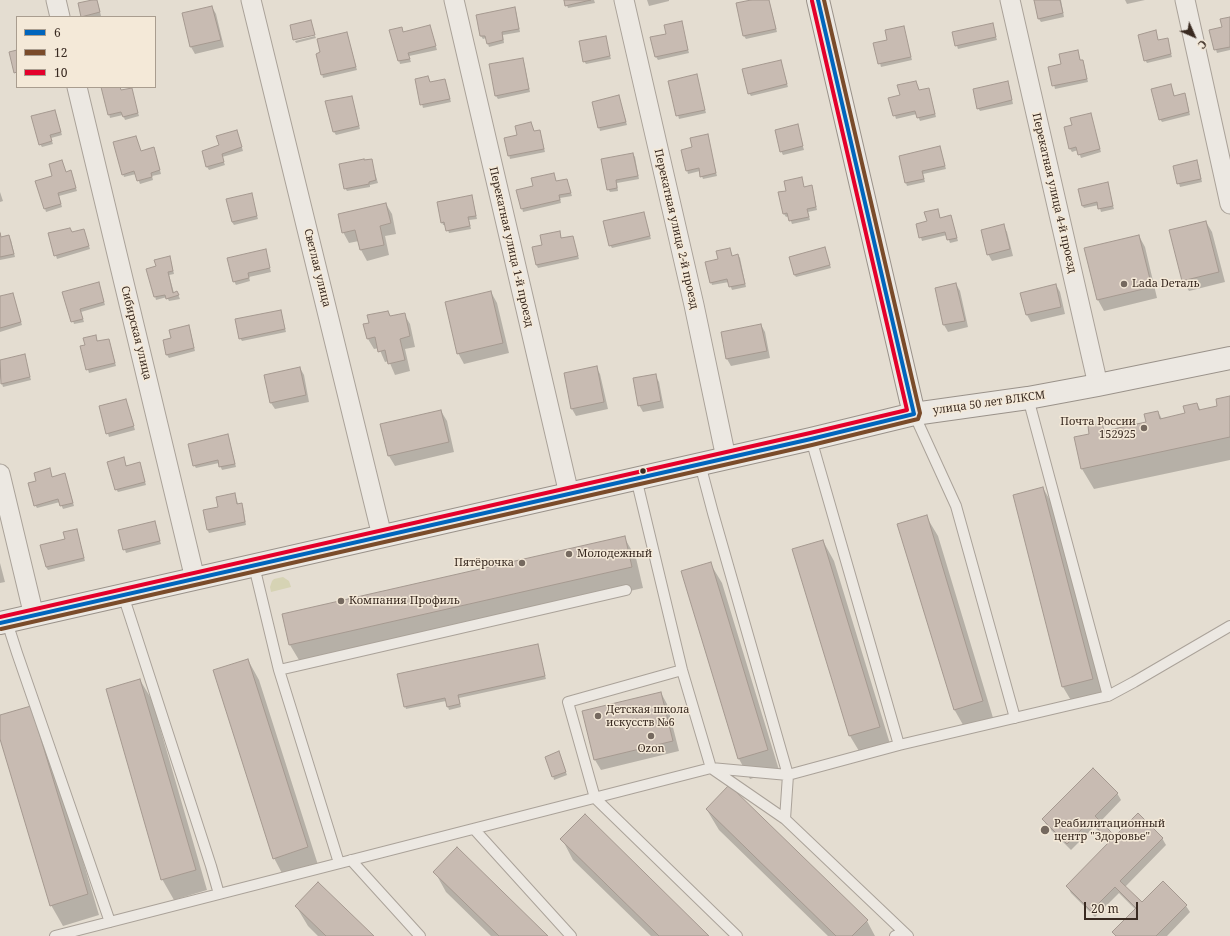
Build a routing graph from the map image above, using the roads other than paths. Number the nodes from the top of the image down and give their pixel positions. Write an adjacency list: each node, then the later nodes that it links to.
1 (56, 0): 8 (street)
2 (251, 0): 21 (street, Светлая улица)
3 (454, 0): 20 (street, Перекатная улица 1-й проезд)
4 (624, 0): 16 (street, Перекатная улица 2-й проезд)
5 (818, 0): 14 (main road)
6 (1010, 0): 12 (street, Перекатная улица 4-й проезд)
7 (1185, 0): 10 (street)
8 (60, 16)
9 (77, 88): 23 (street, Сибирская улица)
10 (1230, 204)
11 (1230, 358): 12 (main road, улица 50 лет ВЛКСМ)
12 (1098, 385): 13 (main road, улица 50 лет ВЛКСМ)
13 (1028, 398): 14 (main road, улица 50 лет ВЛКСМ); 31 (lane)
14 (914, 414): 15 (main road, улица 50 лет ВЛКСМ); 32 (lane)
15 (811, 439): 16 (main road, улица 50 лет ВЛКСМ); 33 (lane)
16 (726, 458): 17 (main road, улица 50 лет ВЛКСМ)
17 (700, 464): 19 (main road, улица 50 лет ВЛКСМ); 35 (lane)
18 (0, 474): 26 (street)
19 (636, 478): 20 (main road, улица 50 лет ВЛКСМ); 30 (lane)
20 (569, 494): 21 (main road, улица 50 лет ВЛКСМ)
21 (382, 536): 22 (main road, улица 50 лет ВЛКСМ)
22 (254, 566): 23 (main road, улица 50 лет ВЛКСМ); 29 (lane)
23 (195, 579): 25 (main road, улица 50 лет ВЛКСМ)
24 (626, 590): 29 (lane)
25 (123, 595): 26 (main road, улица 50 лет ВЛКСМ); 41 (lane)
26 (34, 616): 27 (main road, улица 50 лет ВЛКСМ)
27 (4, 623): 42 (lane)
28 (1230, 626): 31 (lane)
29 (279, 670): 40 (lane)
30 (682, 670): 34 (lane); 36 (lane)
31 (1108, 696): 32 (lane)
32 (1015, 718): 33 (lane)
33 (899, 745): 35 (lane)
34 (711, 768): 35 (lane); 36 (lane); 37 (lane)
35 (788, 775): 37 (lane)
36 (595, 798): 38 (lane); 47 (lane)
37 (785, 819): 43 (lane)
38 (474, 829): 39 (lane); 46 (lane)
39 (350, 860): 40 (lane); 45 (lane)
40 (339, 863): 41 (lane)
41 (219, 894): 42 (lane)
42 (110, 922): 44 (lane)
43 (902, 935)
44 (55, 936)
45 (420, 936)
46 (571, 936)
47 (737, 936)

